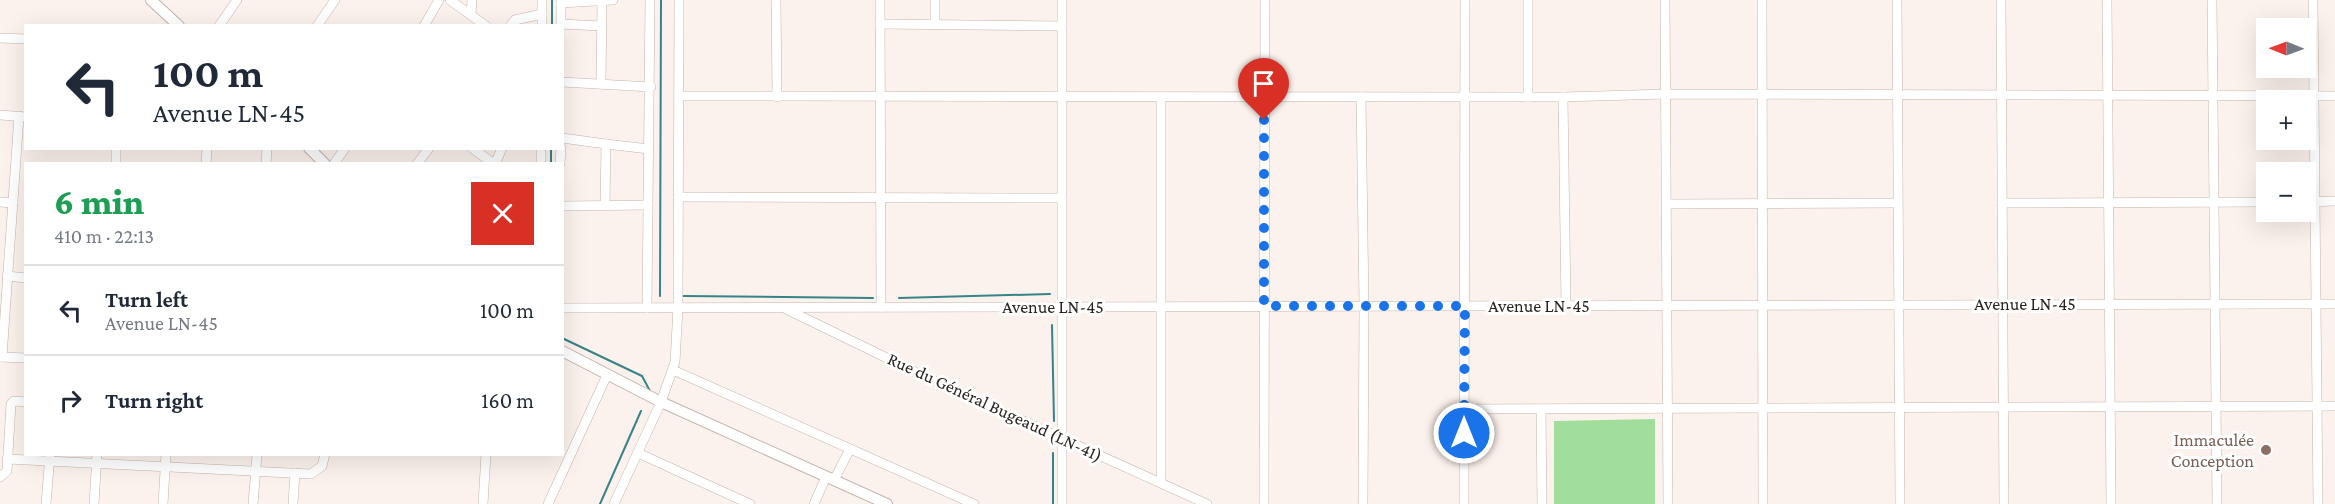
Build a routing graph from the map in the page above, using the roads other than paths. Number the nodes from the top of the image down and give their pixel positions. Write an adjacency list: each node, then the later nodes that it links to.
1 (151, 0): 29 (street)
2 (237, 0): 30 (street)
3 (335, 0): 31 (street)
4 (439, 0): 32 (street)
5 (450, 0): 27 (street)
6 (472, 0): 27 (street)
7 (542, 0): 28 (street)
8 (613, 0): 25 (street)
9 (650, 0): 46 (street)
10 (679, 0): 52 (street)
11 (777, 0): 58 (street)
12 (880, 0): 37 (street)
13 (935, 0): 38 (street)
14 (1062, 0): 41 (street)
15 (1265, 0): 62 (street)
16 (1465, 0): 64 (street)
17 (1528, 0): 65 (street)
18 (1665, 0): 48 (street)
19 (1762, 0): 49 (street)
20 (1897, 0): 50 (street)
21 (2001, 0): 51 (street)
22 (2107, 0): 53 (street)
23 (2212, 0): 54 (street)
24 (2313, 0): 47 (street)
25 (602, 1): 26 (street); 40 (street)
26 (561, 2): 36 (street)
27 (471, 14): 33 (street)
28 (542, 14): 34 (street); 35 (street)
29 (177, 24)
30 (220, 24)
31 (318, 24)
32 (425, 24)
33 (484, 24)
34 (512, 24)
35 (542, 24)
36 (561, 24)
37 (880, 24): 38 (street); 59 (street)
38 (935, 24): 41 (street)
39 (564, 25): 40 (street)
40 (601, 26): 45 (street)
41 (1062, 26): 60 (street)
42 (0, 38): 43 (street)
43 (24, 39)
44 (564, 82): 45 (street)
45 (601, 84): 46 (street)
46 (651, 87): 71 (street)
47 (2314, 90)
48 (1666, 94): 49 (street); 66 (street); 88 (street)
49 (1762, 94): 50 (street); 89 (street)
50 (1898, 95): 51 (street); 86 (street)
51 (2002, 95): 53 (street); 87 (street)
52 (679, 96): 58 (street); 76 (street)
53 (2108, 96): 54 (street); 81 (street)
54 (2213, 96): 55 (street); 82 (street)
55 (2256, 96)
56 (2316, 96): 57 (street)
57 (2335, 96)
58 (777, 97): 59 (street)
59 (881, 97): 60 (street); 77 (street)
60 (1062, 97): 61 (street); 78 (street)
61 (1161, 97): 62 (street); 105 (street)
62 (1264, 97): 63 (street); 106 (street)
63 (1361, 97): 64 (street); 107 (street)
64 (1465, 97): 65 (street); 108 (street)
65 (1528, 97): 66 (street)
66 (1563, 97): 109 (street)
67 (0, 115): 68 (street)
68 (22, 116): 85 (street)
69 (564, 138): 70 (street)
70 (606, 144): 71 (street); 92 (street)
71 (649, 149): 90 (street)
72 (311, 150): 74 (street)
73 (475, 150): 75 (street)
74 (323, 162)
75 (492, 162)
76 (678, 197): 77 (street); 114 (street)
77 (880, 197): 78 (street); 110 (street)
78 (1062, 198): 111 (street)
79 (2335, 201): 84 (street)
80 (0, 202): 85 (street)
81 (2109, 202): 82 (street); 87 (street); 98 (street)
82 (2214, 202): 83 (street); 99 (street)
83 (2256, 202)
84 (2316, 202)
85 (13, 203): 94 (street)
86 (1897, 203): 89 (street); 104 (street)
87 (2002, 203): 97 (street)
88 (1667, 204): 89 (street); 102 (street)
89 (1762, 204): 103 (street)
90 (648, 205): 92 (street); 113 (street)
91 (564, 206): 92 (street)
92 (605, 206)
93 (2311, 222): 100 (street)
94 (6, 276): 95 (street); 96 (street)
95 (24, 278)
96 (3, 290): 117 (street)
97 (2003, 304): 98 (street, Avenue LN-45); 104 (street, Avenue LN-45); 128 (street)
98 (2110, 304): 99 (street, Avenue LN-45); 125 (street)
99 (2215, 304): 100 (street, Avenue LN-45); 126 (street)
100 (2316, 304): 101 (street, Avenue LN-45); 123 (street)
101 (2335, 304)
102 (1667, 305): 103 (street, Avenue LN-45); 109 (street, Avenue LN-45); 131 (street)
103 (1762, 305): 104 (street, Avenue LN-45); 132 (street)
104 (1899, 305): 127 (street)
105 (1161, 306): 106 (street, Avenue LN-45); 111 (street, Avenue LN-45); 149 (street)
106 (1264, 306): 107 (street, Avenue LN-45); 164 (street)
107 (1364, 306): 108 (street, Avenue LN-45); 165 (street)
108 (1465, 306): 109 (street, Avenue LN-45); 129 (street)
109 (1566, 306)
110 (880, 307): 111 (street, Avenue LN-45); 115 (street, Avenue LN-45)
111 (1062, 307): 133 (street)
112 (564, 308): 113 (street, Avenue LN-45)
113 (647, 308): 114 (street, Avenue LN-45)
114 (678, 308): 115 (street, Avenue LN-45); 119 (street)
115 (783, 308): 133 (street, Rue du Général Bugeaud (LN-41))
116 (564, 352): 120 (street)
117 (1, 357): 118 (street)
118 (24, 358)
119 (673, 370): 122 (street); 134 (street)
120 (607, 375): 122 (street); 140 (street)
121 (24, 402): 142 (street)
122 (662, 402): 135 (street); 148 (street)
123 (2317, 406): 124 (street); 126 (street); 174 (street)
124 (2335, 406)
125 (2110, 407): 126 (street); 128 (street); 172 (street)
126 (2216, 407): 173 (street)
127 (1900, 408): 128 (street); 132 (street); 170 (street)
128 (2003, 408): 171 (street)
129 (1465, 409): 130 (street); 166 (street)
130 (1541, 409): 131 (street); 167 (street)
131 (1668, 409): 132 (street); 168 (street)
132 (1762, 409): 169 (street)
133 (1062, 438): 149 (street, Rue du Général Bugeaud (LN-41)); 162 (street)
134 (850, 449): 148 (street); 161 (street)
135 (638, 453): 157 (street); 158 (street)
136 (166, 456): 144 (street)
137 (257, 456): 145 (street)
138 (324, 456): 146 (street)
139 (486, 456): 155 (street)
140 (566, 456): 156 (street)
141 (49, 458): 142 (street); 143 (street); 150 (street)
142 (7, 459): 147 (street)
143 (97, 459): 144 (street); 151 (street)
144 (165, 467): 145 (street); 152 (street)
145 (256, 472): 146 (street); 153 (street)
146 (295, 474): 154 (street)
147 (0, 477)
148 (830, 478): 159 (street); 160 (street)
149 (1161, 482): 163 (street, Rue du Général Bugeaud (LN-41))
150 (46, 504)
151 (94, 504)
152 (163, 504)
153 (254, 504)
154 (293, 504)
155 (483, 504)
156 (548, 504)
157 (614, 504)
158 (750, 504)
159 (814, 504)
160 (887, 504)
161 (974, 504)
162 (1062, 504)
163 (1207, 504)
164 (1264, 504)
165 (1363, 504)
166 (1464, 504)
167 (1542, 504)
168 (1668, 504)
169 (1763, 504)
170 (1900, 504)
171 (2004, 504)
172 (2111, 504)
173 (2217, 504)
174 (2318, 504)

